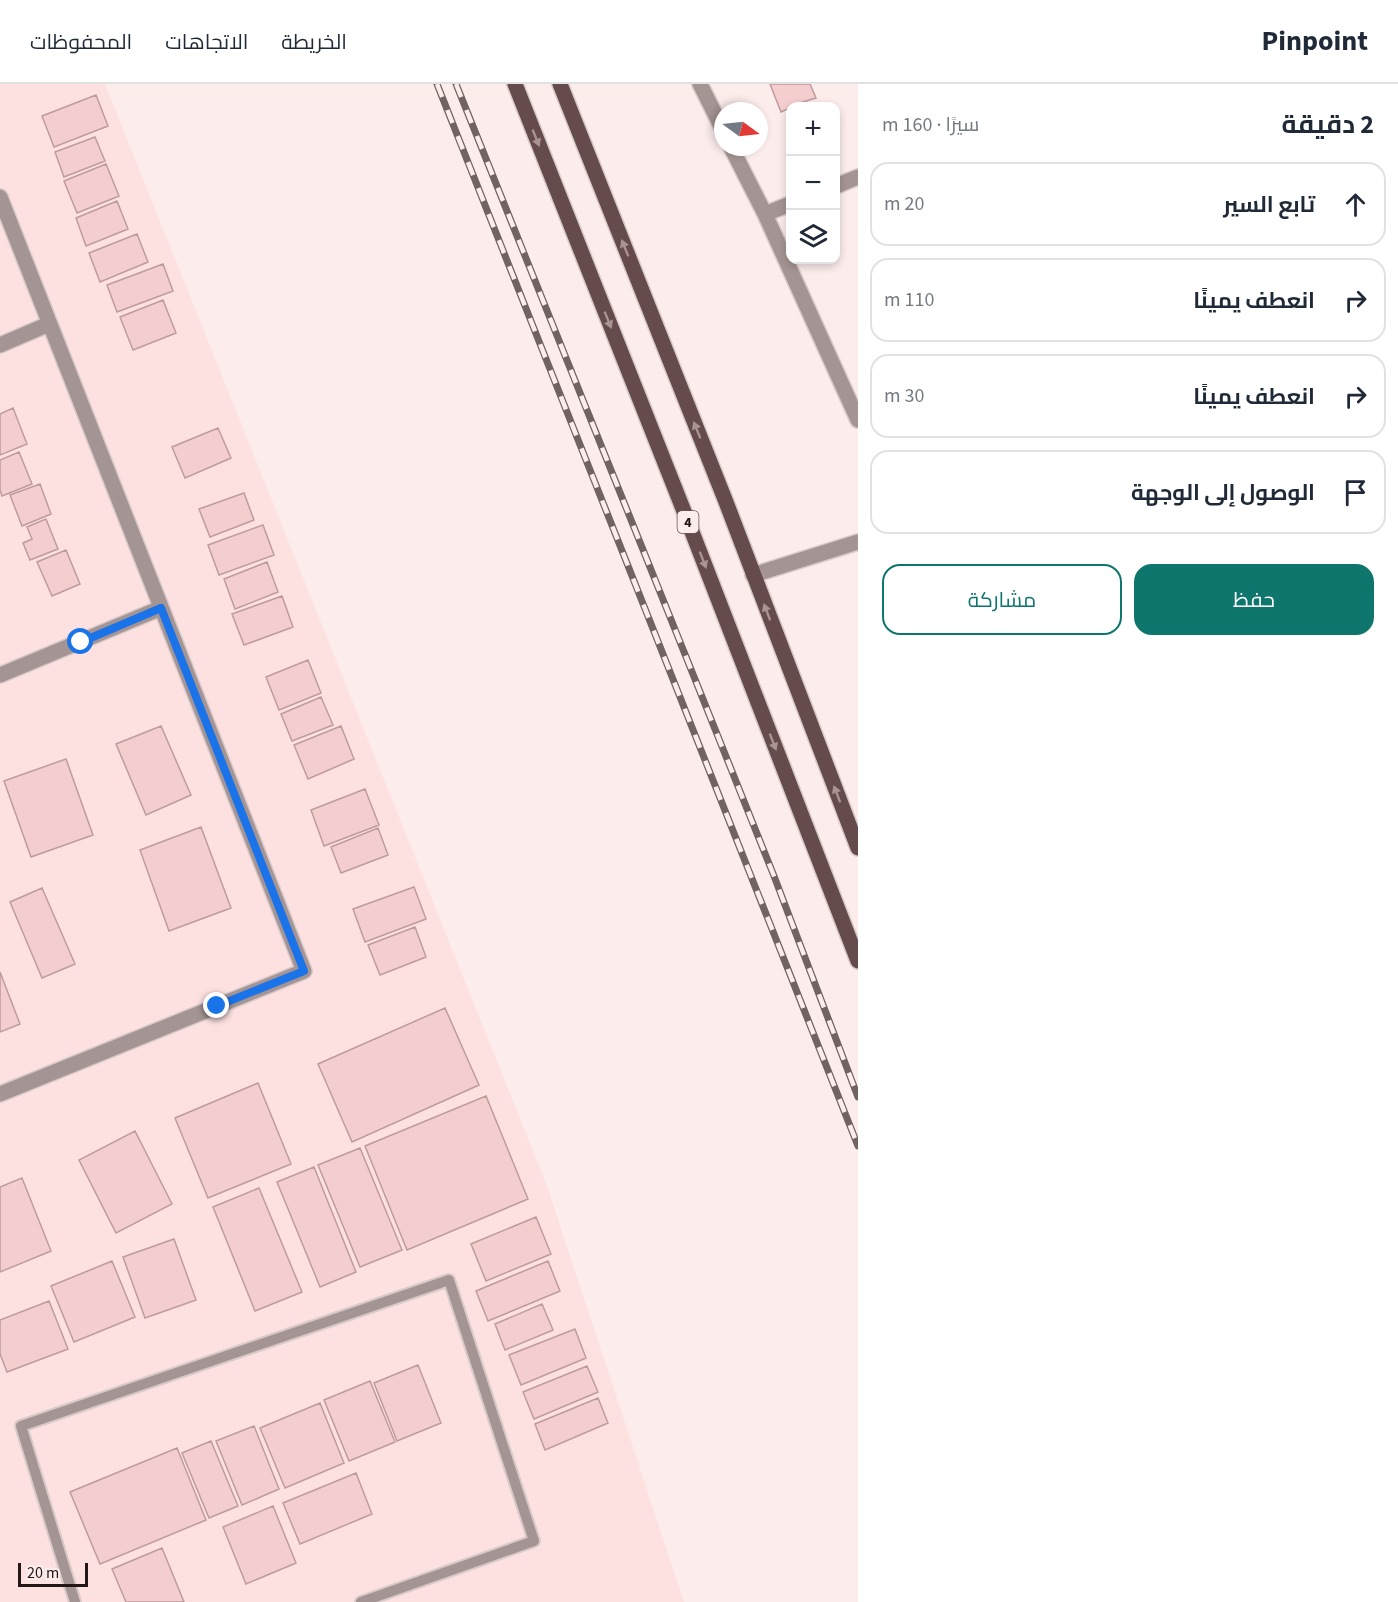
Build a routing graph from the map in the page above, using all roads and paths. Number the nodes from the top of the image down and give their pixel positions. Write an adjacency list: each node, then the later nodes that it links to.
1 (515, 84): 19 (main road, 4, one-way to 19)
2 (560, 84): 15 (main road, one-way to 2)
3 (700, 84): 4 (street)
4 (714, 112)
5 (736, 156): 10 (street)
6 (858, 177): 7 (street)
7 (840, 184)
8 (0, 197): 11 (street)
9 (786, 206): 10 (street)
10 (765, 214): 13 (street)
11 (49, 324): 12 (street); 16 (street)
12 (0, 345)
13 (858, 420)
14 (858, 542): 15 (street)
15 (753, 575): 18 (main road, one-way to 15)
16 (161, 608): 17 (street); 20 (street)
17 (0, 675)
18 (858, 848)
19 (858, 961)
20 (0, 1094)
21 (75, 1602): 22 (lane)
22 (361, 1602)

